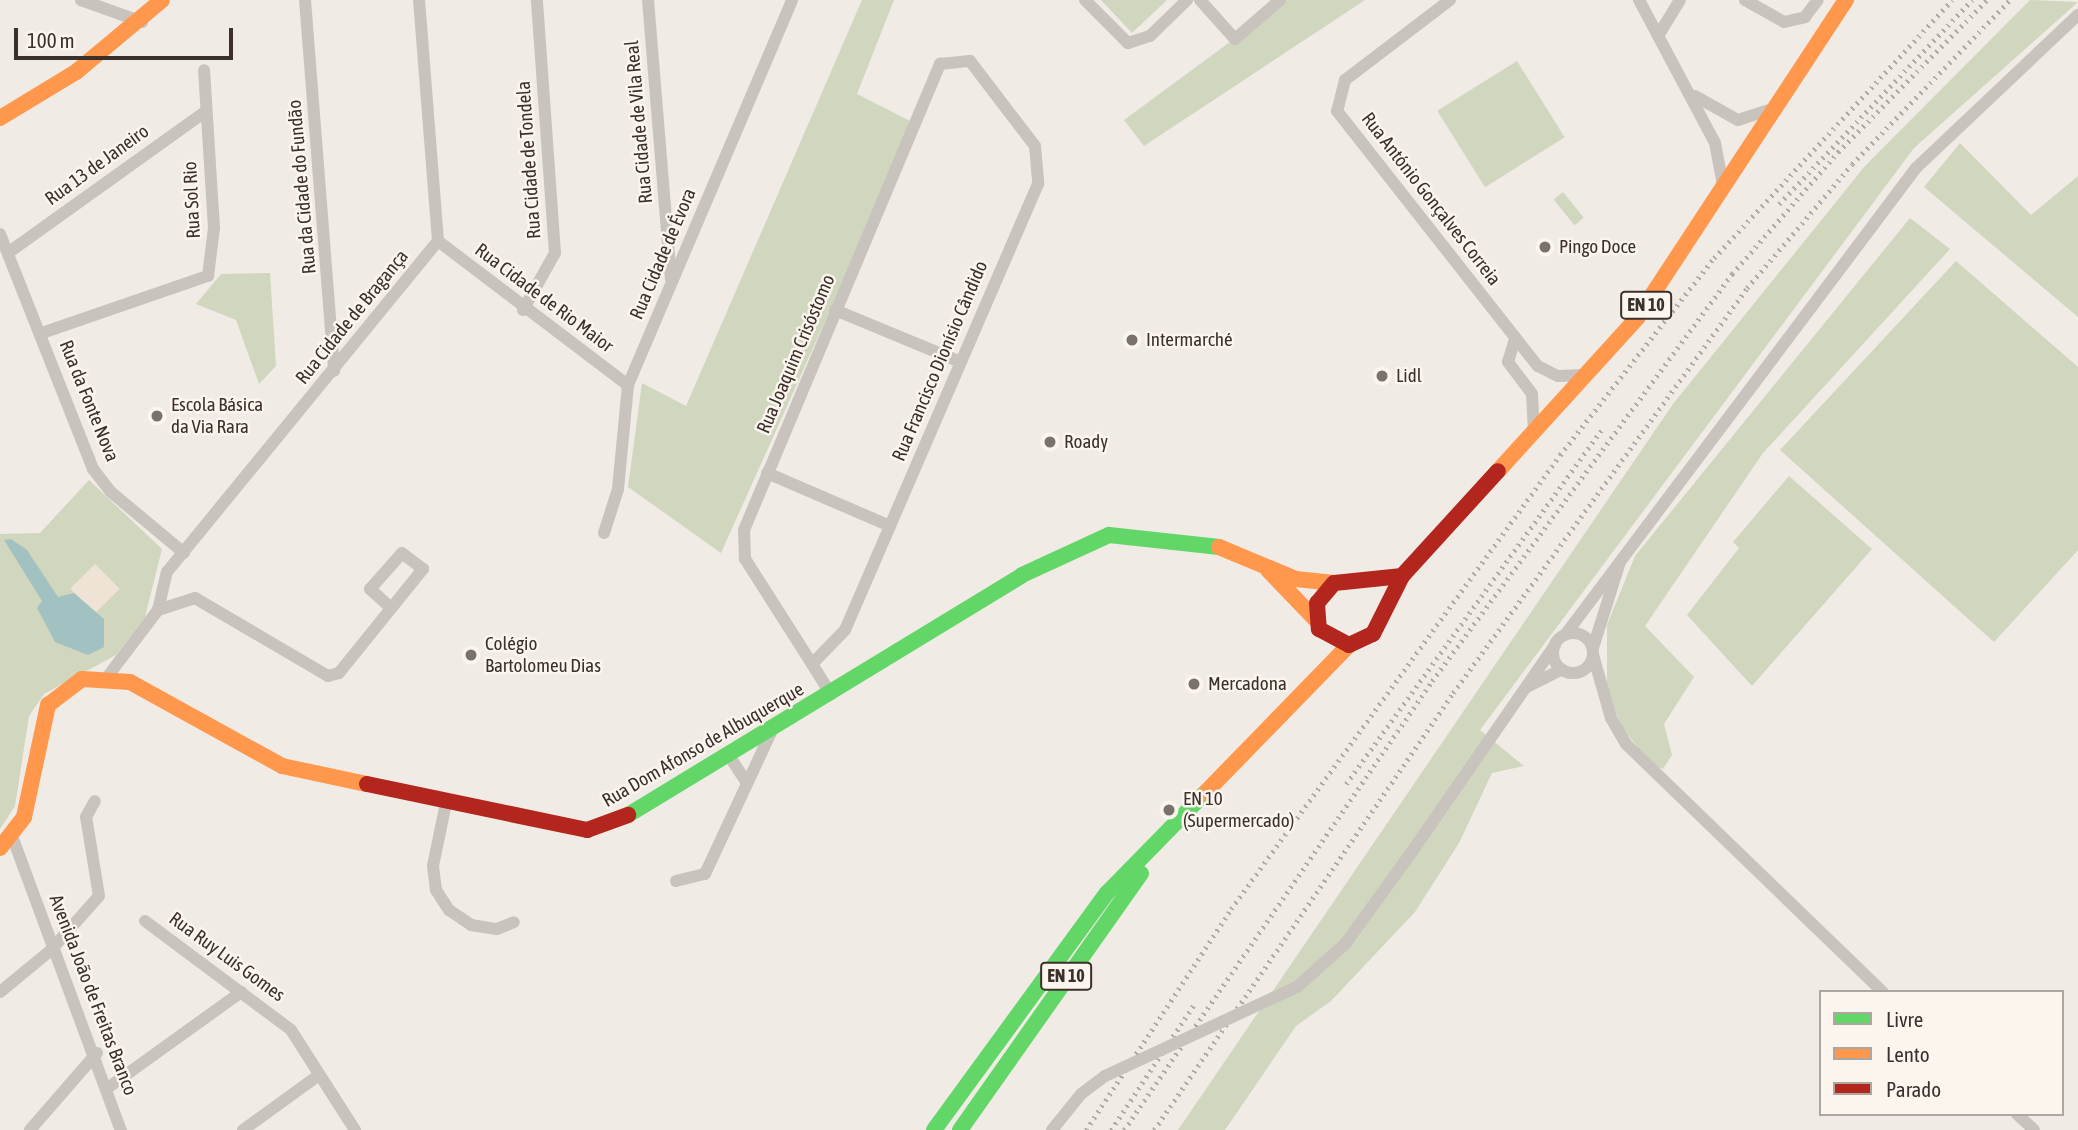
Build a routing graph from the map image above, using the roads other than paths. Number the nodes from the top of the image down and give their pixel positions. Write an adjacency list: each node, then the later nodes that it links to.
1 (81, 0): 19 (street)
2 (162, 0): 19 (main road)
3 (305, 0): 37 (street, Rua da Cidade do Fundão)
4 (419, 0): 29 (street)
5 (537, 0): 32 (street, Rua Cidade de Tondela)
6 (648, 0): 31 (street, Rua Cidade de Vila Real)
7 (792, 0): 31 (street, Rua Cidade de Évora)
8 (1085, 0): 9 (street)
9 (1187, 0)
10 (1200, 0): 11 (street)
11 (1280, 0)
12 (1450, 0): 35 (street, Rua António Gonçalves Correia)
13 (1639, 0): 20 (street)
14 (1679, 0): 20 (street)
15 (1745, 0): 17 (street)
16 (1846, 0): 24 (main road, EN 10)
17 (1818, 1)
18 (2078, 15): 45 (street)
19 (142, 22): 26 (main road)
20 (1658, 36): 23 (street)
21 (951, 59): 33 (street, Rua Joaquim Crisóstomo); 36 (street, Rua Francisco Dionísio Cândido)
22 (204, 70): 25 (street, Rua Sol Rio)
23 (1692, 93): 24 (street); 27 (street)
24 (1775, 108): 27 (main road, EN 10)
25 (205, 112): 30 (street, Rua 13 de Janeiro); 34 (street, Rua Sol Rio)
26 (0, 118)
27 (1722, 191): 38 (main road, EN 10)
28 (0, 234): 30 (street, Rua da Fonte Nova)
29 (438, 241): 32 (street, Rua Cidade de Rio Maior); 37 (street, Rua Cidade de Bragança)
30 (12, 250): 34 (street, Rua da Fonte Nova)
31 (671, 283): 39 (street, Rua Cidade de Évora)
32 (523, 310): 39 (street, Rua Cidade de Rio Maior)
33 (835, 310): 36 (street); 41 (street, Rua Joaquim Crisóstomo)
34 (42, 333): 44 (street, Rua da Fonte Nova)
35 (1515, 338): 38 (street, Rua António Gonçalves Correia); 40 (street)
36 (958, 361): 42 (street, Rua Francisco Dionísio Cândido)
37 (334, 371): 44 (street, Rua Cidade de Bragança)
38 (1587, 375): 40 (main road, EN 10)
39 (628, 386): 43 (street, Rua Cidade de Évora)
40 (1534, 435): 47 (main road, EN 10)
41 (767, 473): 42 (street); 56 (street, Rua Joaquim Crisóstomo)
42 (890, 526): 56 (street, Rua Francisco Dionísio Cândido)
43 (604, 533)
44 (184, 554): 50 (street, Rua Cidade de Bragança)
45 (1621, 558): 53 (street); 55 (street)
46 (1268, 570): 48 (main road, Rua Dom Afonso de Albuquerque); 52 (main road, Rua Dom Afonso de Albuquerque); 63 (main road, Rua Dom Afonso de Albuquerque)
47 (1402, 576): 48 (main road); 51 (main road, EN 10)
48 (1342, 581): 51 (main road); 52 (main road, EN 10)
49 (391, 608): 49 (street); 50 (street)
50 (158, 610): 59 (street)
51 (1380, 619): 54 (main road, EN 10)
52 (1318, 624): 54 (main road); 60 (main road, EN 10)
53 (1560, 640): 55 (street); 57 (street); 61 (street)
54 (1349, 645): 60 (main road, EN 10)
55 (1593, 651): 58 (street); 62 (street)
56 (812, 664): 63 (street)
57 (1562, 669): 58 (street); 61 (street)
58 (1582, 671): 62 (street)
59 (108, 676): 70 (main road, Rua Dom Afonso de Albuquerque); 72 (main road)
60 (1306, 688): 71 (main road, EN 10)
61 (1524, 689): 91 (street, bridge)
62 (1602, 690): 78 (street)
63 (831, 694): 64 (main road, Rua Dom Afonso de Albuquerque)
64 (773, 729): 65 (main road, Rua Dom Afonso de Albuquerque); 67 (street)
65 (742, 746): 66 (main road, Rua Dom Afonso de Albuquerque); 67 (street)
66 (727, 754): 68 (street); 70 (main road, Rua Dom Afonso de Albuquerque)
67 (759, 763): 68 (street)
68 (747, 783): 74 (street)
69 (95, 801): 77 (street)
70 (446, 803): 76 (street)
71 (1176, 824): 89 (main road, EN 10); 90 (main road, EN 10)
72 (12, 836): 73 (main road); 77 (street, Avenida João de Freitas Branco)
73 (0, 848)
74 (676, 880)
75 (145, 921): 80 (street, Rua Ruy Luis Gomes)
76 (513, 922)
77 (51, 950): 79 (street); 81 (street, Avenida João de Freitas Branco)
78 (1881, 990)
79 (0, 992)
80 (241, 992): 82 (street, Rua Ruy Luis Gomes); 83 (street)
81 (97, 1053): 83 (street, Avenida João de Freitas Branco); 85 (street)
82 (319, 1075): 87 (street); 88 (street, Rua Ruy Luis Gomes)
83 (109, 1087): 86 (street, Avenida João de Freitas Branco)
84 (2019, 1116): 92 (street)
85 (30, 1130)
86 (121, 1130)
87 (243, 1130)
88 (355, 1130)
89 (934, 1130)
90 (960, 1130)
91 (1052, 1130)
92 (2034, 1130)

